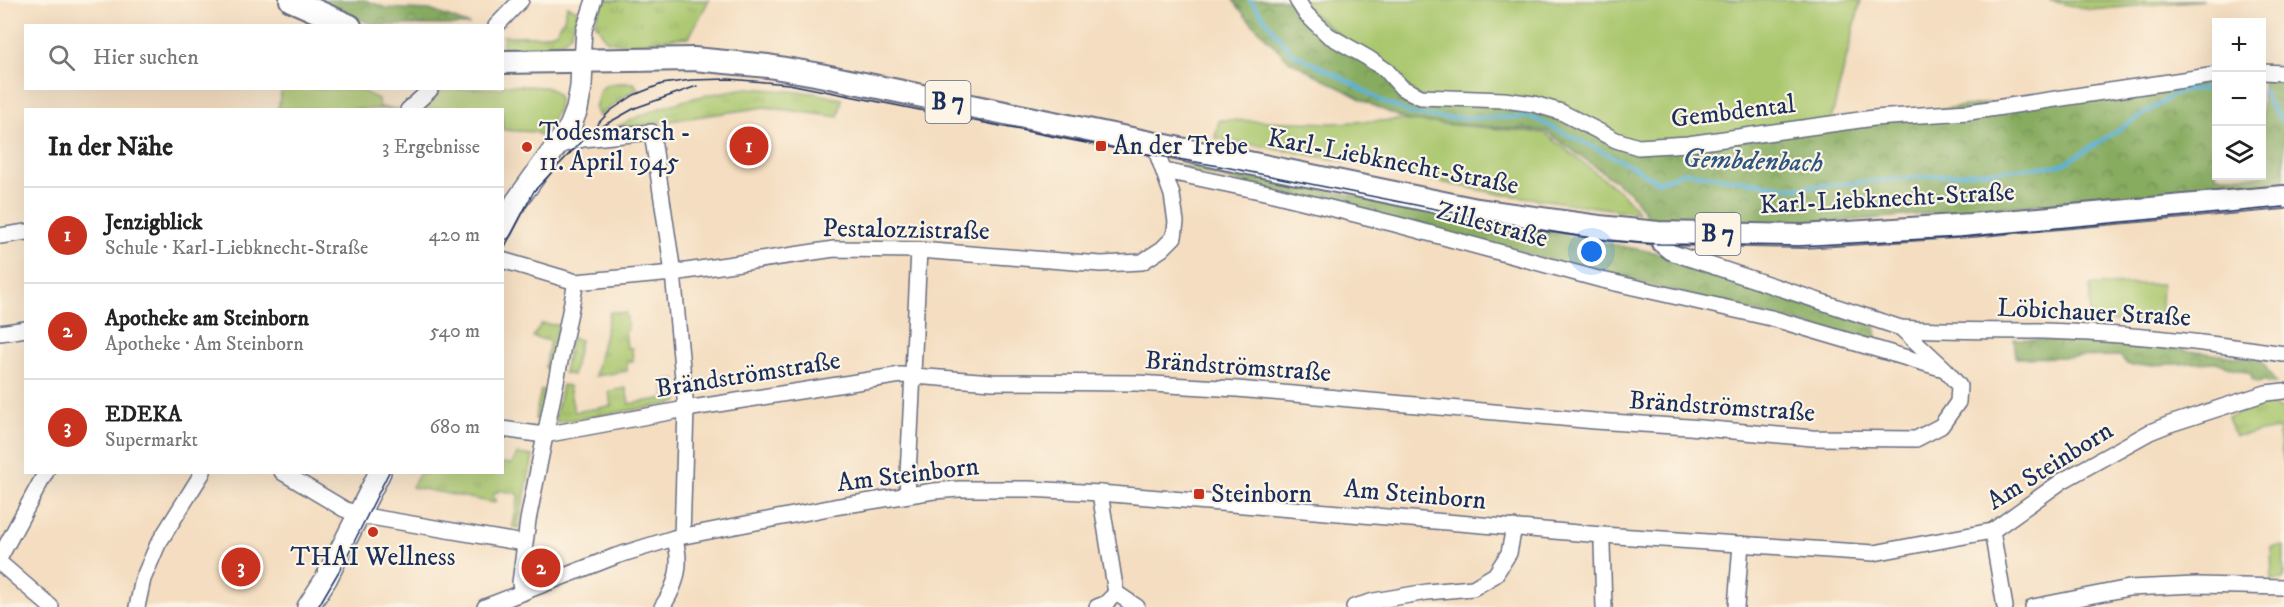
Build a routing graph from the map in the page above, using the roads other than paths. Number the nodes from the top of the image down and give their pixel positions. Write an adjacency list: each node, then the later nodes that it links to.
1 (291, 0): 5 (main road)
2 (521, 0): 6 (street)
3 (594, 0): 8 (street)
4 (1297, 0): 11 (street, Gembdental)
5 (345, 24)
6 (498, 24)
7 (504, 62): 8 (main road, B 7)
8 (582, 62): 14 (street); 15 (main road, Karl-Liebknecht-Straße / B 7)
9 (2266, 72): 10 (street)
10 (2284, 73)
11 (2212, 76)
12 (430, 90): 13 (street)
13 (410, 108)
14 (557, 146): 18 (street); 24 (street)
15 (1159, 146): 16 (street, Pestalozzistraße); 20 (main road, Karl-Liebknecht-Straße / B 7)
16 (1165, 171): 22 (street, Pestalozzistraße); 30 (street, Zillestraße)
17 (2284, 197): 20 (main road, Karl-Liebknecht-Straße / B 7)
18 (504, 225)
19 (24, 232): 21 (street)
20 (1659, 233): 27 (street, Löbichauer Straße)
21 (0, 236)
22 (919, 250): 24 (street, Pestalozzistraße); 31 (street)
23 (504, 261): 25 (street, Pestalozzistraße)
24 (673, 273): 25 (street, Pestalozzistraße); 36 (street)
25 (576, 282): 38 (street)
26 (24, 328): 28 (street)
27 (1901, 328): 29 (street, Löbichauer Straße); 30 (street, Löbichauer Straße)
28 (0, 333)
29 (2284, 354)
30 (1945, 369): 34 (street, Löbichauer Straße)
31 (914, 376): 34 (street, Brändströmstraße); 36 (street, Brändströmstraße); 44 (street)
32 (2284, 391): 33 (street, Am Steinborn)
33 (2266, 393): 35 (street); 48 (street, Am Steinborn)
34 (1958, 402)
35 (2284, 402)
36 (686, 409): 38 (street, Brändströmstraße); 47 (street)
37 (504, 429): 38 (street, Brändströmstraße)
38 (544, 435): 49 (street)
39 (45, 474): 52 (street)
40 (202, 474): 58 (street)
41 (285, 474): 45 (street)
42 (379, 474): 45 (street)
43 (1100, 493): 44 (street, Am Steinborn); 46 (street, Am Steinborn); 56 (street)
44 (907, 495): 47 (street, Am Steinborn)
45 (359, 514): 49 (street); 59 (street)
46 (1514, 527): 51 (street, Am Steinborn); 64 (street)
47 (678, 537): 55 (street, Am Steinborn); 61 (street)
48 (1993, 537): 51 (street, Am Steinborn); 67 (street)
49 (524, 543): 55 (street)
50 (1602, 544): 65 (street)
51 (1741, 544): 66 (street)
52 (0, 557)
53 (0, 563): 57 (street)
54 (2284, 587): 68 (street)
55 (522, 593): 60 (street, Am Steinborn)
56 (1116, 593): 62 (street); 63 (street)
57 (51, 607)
58 (137, 607)
59 (308, 607)
60 (485, 607)
61 (662, 607)
62 (1097, 607)
63 (1137, 607)
64 (1354, 607)
65 (1604, 607)
66 (1736, 607)
67 (2005, 607)
68 (2033, 607)

